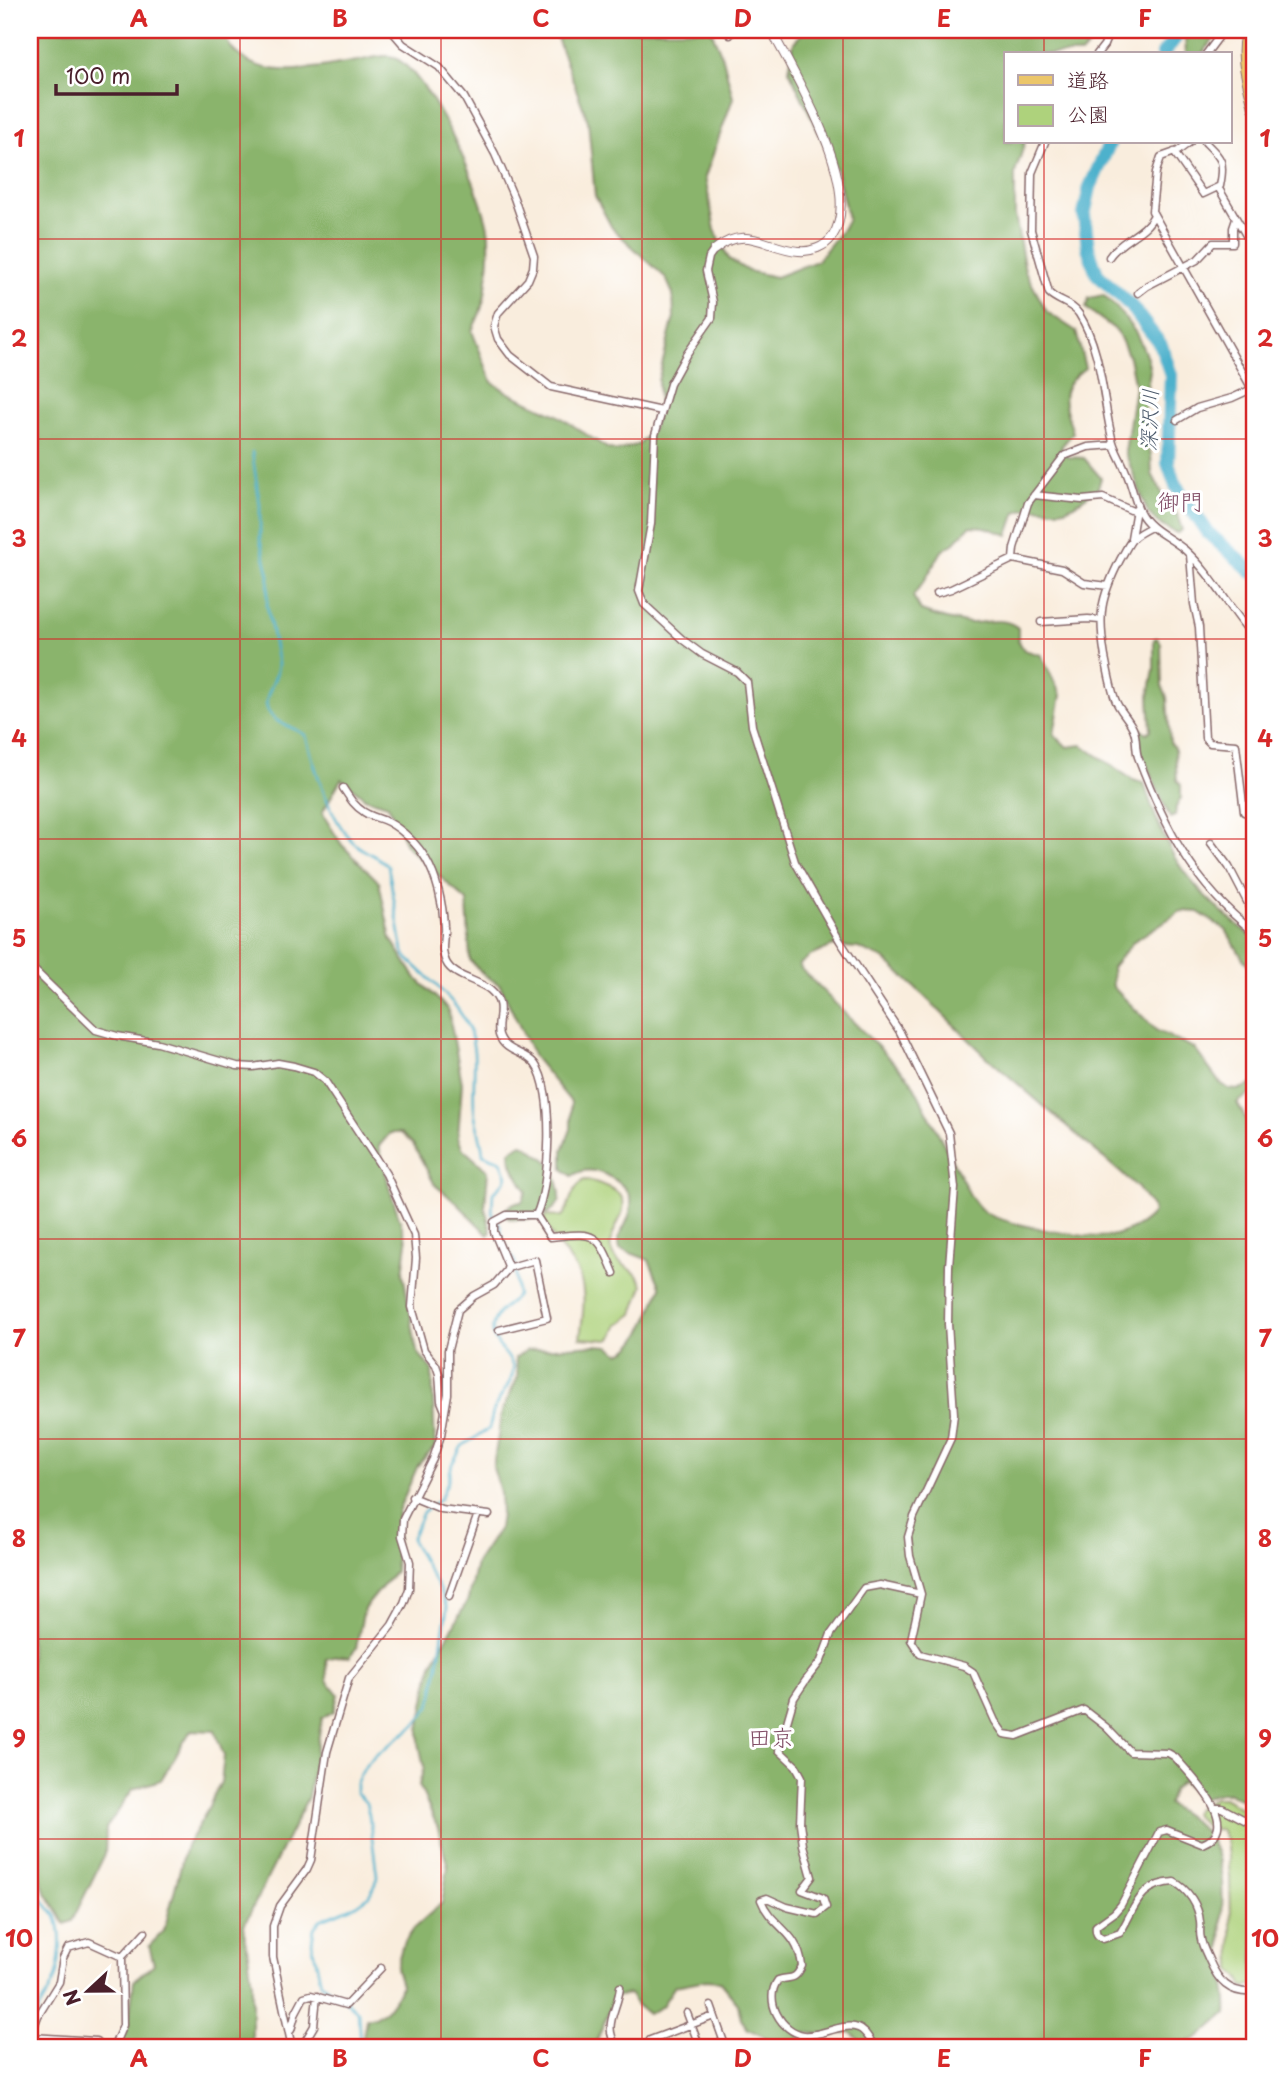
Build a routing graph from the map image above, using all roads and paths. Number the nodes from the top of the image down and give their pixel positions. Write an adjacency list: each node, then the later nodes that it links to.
1 (391, 30): 24 (street)
2 (771, 30): 19 (street)
3 (1110, 30): 6 (street)
4 (1224, 30): 7 (street)
5 (1247, 30): 8 (main road)
6 (1099, 52)
7 (1208, 52)
8 (1254, 108)
9 (1044, 144): 26 (street)
10 (1187, 144): 12 (street)
11 (1207, 144): 13 (street)
12 (1174, 152): 13 (street); 15 (street)
13 (1218, 187): 16 (street)
14 (1254, 195): 17 (main road)
15 (1154, 215): 20 (street); 21 (street)
16 (1236, 219): 18 (street); 21 (street)
17 (1254, 224)
18 (1254, 249)
19 (714, 250): 24 (street)
20 (1109, 257)
21 (1183, 267): 22 (street); 23 (street)
22 (1138, 293)
23 (1253, 389): 25 (street)
24 (662, 411): 52 (street)
25 (1177, 420)
26 (1114, 445): 27 (street); 28 (street)
27 (1034, 495): 28 (street); 32 (street)
28 (1136, 510): 29 (street); 30 (street)
29 (1151, 527): 30 (street); 31 (street)
30 (1131, 538): 33 (street)
31 (1191, 555): 37 (street); 39 (street)
32 (1013, 559): 33 (street); 34 (street)
33 (1108, 586): 35 (street)
34 (937, 593)
35 (1100, 620): 36 (street); 42 (street)
36 (1041, 622)
37 (1254, 637)
38 (343, 788): 44 (street)
39 (1254, 814)
40 (1211, 843): 41 (street)
41 (1254, 915)
42 (1254, 932)
43 (30, 966): 48 (street)
44 (536, 1215): 45 (street); 46 (street)
45 (513, 1267): 47 (street); 48 (street)
46 (614, 1273)
47 (499, 1330)
48 (446, 1413): 49 (street)
49 (412, 1497): 50 (street); 66 (street)
50 (478, 1514): 51 (street); 53 (street)
51 (489, 1515)
52 (921, 1594): 54 (street); 77 (street)
53 (449, 1596)
54 (1215, 1808): 55 (street); 60 (street)
55 (1254, 1825)
56 (145, 1931): 57 (street)
57 (122, 1957): 67 (street); 71 (street)
58 (381, 1968): 61 (street)
59 (620, 1987): 74 (street)
60 (1254, 1992)
61 (317, 1996): 66 (street); 73 (street)
62 (711, 2006): 64 (street)
63 (687, 2012): 65 (street)
64 (715, 2016): 65 (street); 76 (street)
65 (691, 2025): 68 (street); 75 (street)
66 (289, 2031): 72 (street)
67 (31, 2035): 69 (street); 70 (street)
68 (650, 2040)
69 (33, 2048)
70 (96, 2048)
71 (113, 2048)
72 (292, 2048)
73 (301, 2048)
74 (618, 2048)
75 (700, 2048)
76 (726, 2048)
77 (876, 2048)

